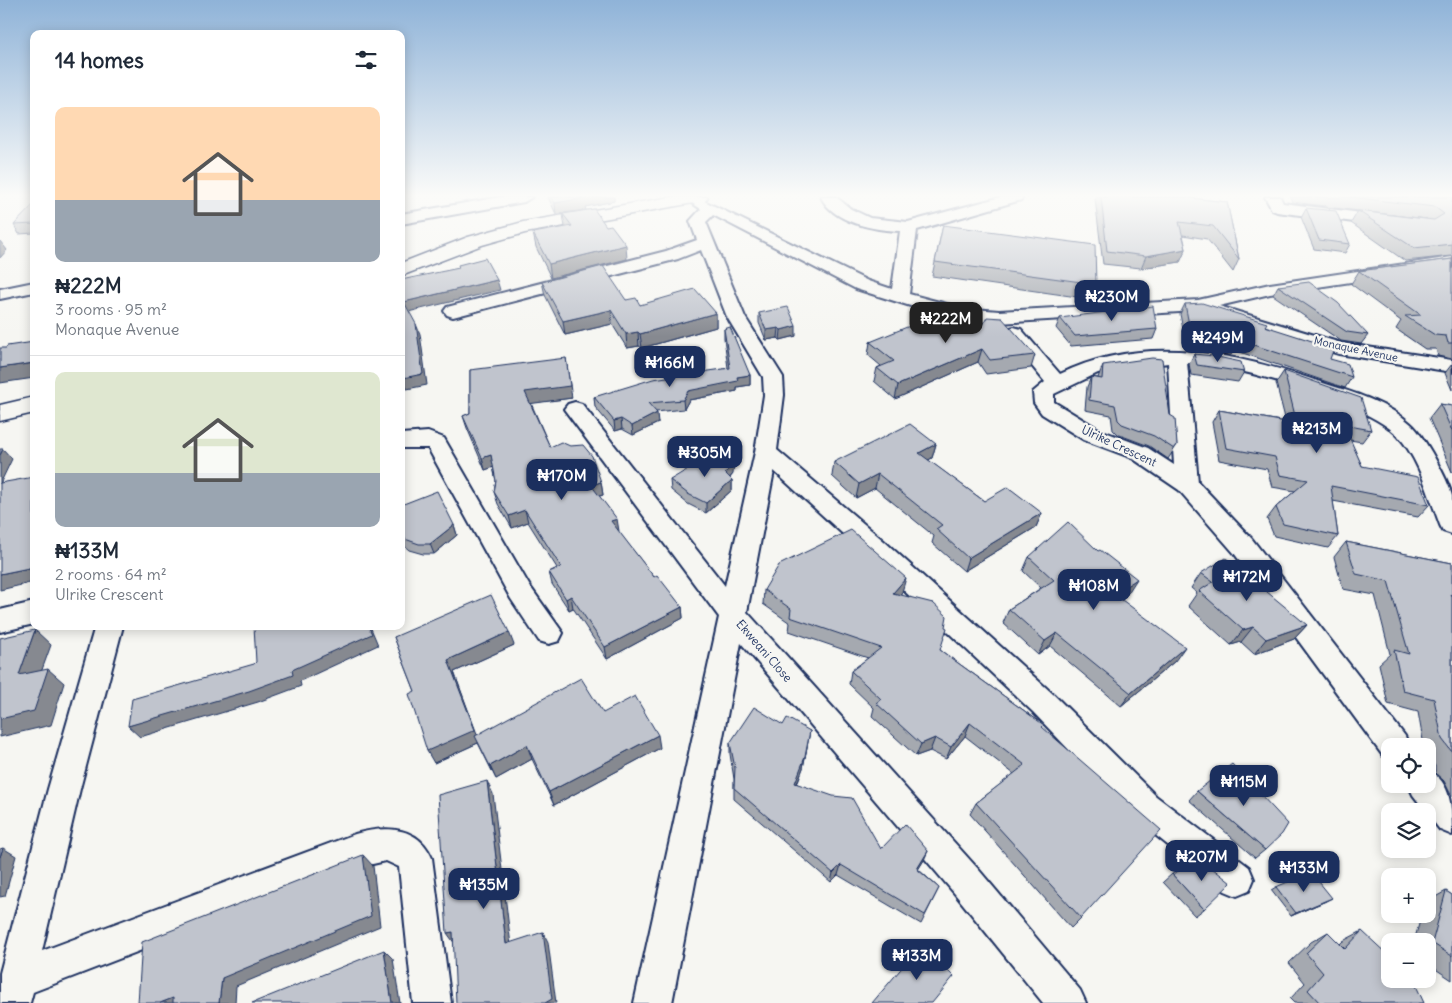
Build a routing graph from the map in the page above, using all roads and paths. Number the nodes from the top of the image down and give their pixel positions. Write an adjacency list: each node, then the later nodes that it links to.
1 (705, 243): 21 (street)
2 (468, 244): 7 (main road)
3 (703, 244): 12 (street)
4 (783, 244): 10 (street, Monaque Avenue)
5 (907, 244): 10 (street)
6 (1452, 262): 11 (street)
7 (405, 268)
8 (30, 289): 9 (street)
9 (0, 294)
10 (900, 298): 13 (street, Monaque Avenue)
11 (1197, 305): 13 (street, Monaque Avenue); 15 (street, Monaque Avenue)
12 (452, 312)
13 (999, 317): 16 (street)
14 (1177, 356): 16 (street); 22 (street); 23 (street)
15 (1452, 366)
16 (1057, 383): 23 (street, Ulrike Crescent)
17 (30, 407): 19 (main road)
18 (575, 409): 25 (street, Ekweani Close)
19 (0, 413)
20 (405, 441): 29 (street)
21 (766, 452): 25 (street); 33 (street)
22 (1443, 483): 24 (street)
23 (1187, 484): 30 (street, Ulrike Crescent)
24 (1452, 525)
25 (732, 614): 36 (street); 37 (street, Ekweani Close)
26 (30, 615): 27 (street)
27 (0, 621)
28 (108, 630): 34 (street)
29 (549, 633)
30 (1388, 738)
31 (1431, 793): 32 (street)
32 (1452, 819)
33 (1237, 879)
34 (14, 991): 35 (street)
35 (432, 1003)
36 (653, 1003)
37 (1067, 1003)

